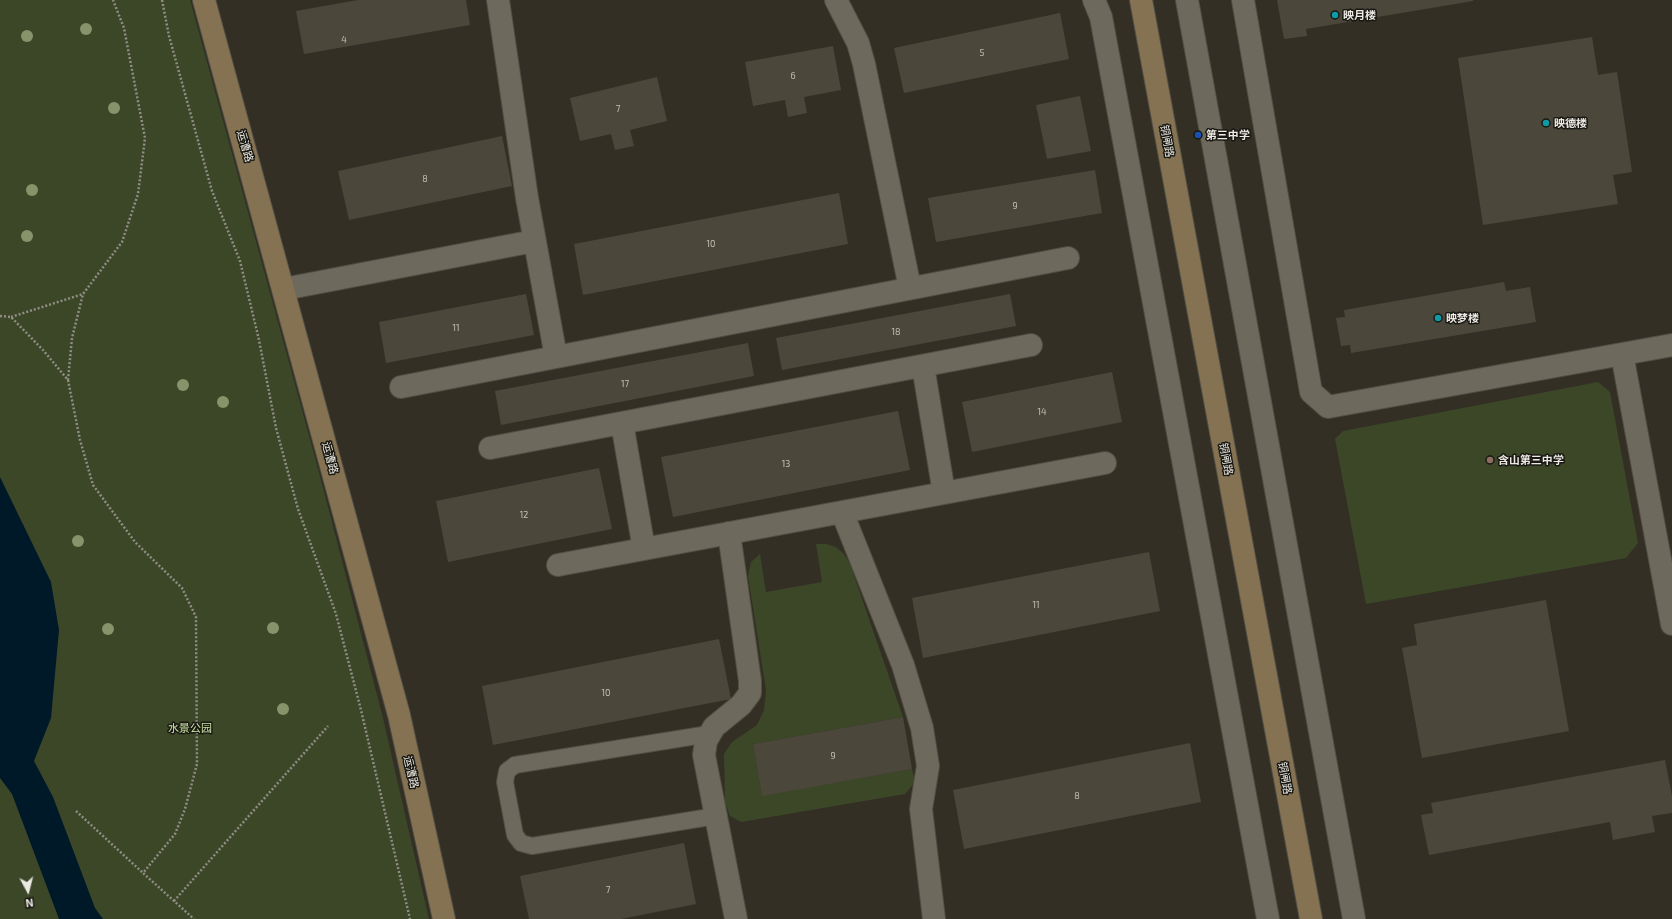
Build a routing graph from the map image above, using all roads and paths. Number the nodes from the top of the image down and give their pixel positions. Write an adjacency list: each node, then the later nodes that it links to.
1 (113, 0): 14 (path)
2 (162, 0): 40 (path)
3 (204, 0): 13 (street, 运漕路)
4 (498, 0): 10 (street)
5 (836, 0): 12 (street)
6 (1094, 0): 44 (street)
7 (1141, 0): 45 (street, 铜闸路)
8 (1187, 0): 46 (street)
9 (1243, 0): 19 (street)
10 (534, 241): 13 (street); 20 (street)
11 (1068, 258): 12 (street)
12 (910, 288): 20 (street)
13 (284, 289): 41 (street, 运漕路)
14 (83, 294): 16 (path); 22 (path)
15 (0, 316): 16 (path)
16 (11, 317): 22 (path)
17 (1031, 345): 21 (street)
18 (1672, 345): 19 (street)
19 (1622, 354): 32 (street)
20 (556, 357): 23 (street)
21 (924, 366): 24 (street); 27 (street)
22 (68, 380): 37 (path)
23 (401, 387)
24 (622, 423): 25 (street); 30 (street)
25 (490, 448)
26 (1105, 463): 27 (street)
27 (944, 493): 28 (street)
28 (842, 512): 29 (street); 43 (street)
29 (729, 533): 30 (street); 34 (street)
30 (644, 549): 31 (street)
31 (558, 565)
32 (1672, 624)
33 (328, 726): 38 (path)
34 (709, 734): 36 (street); 36 (lane)
35 (76, 811): 37 (path)
36 (716, 816): 42 (street)
37 (143, 873): 38 (path)
38 (174, 901): 39 (path)
39 (194, 919)
40 (410, 919)
41 (444, 919)
42 (736, 919)
43 (934, 919)
44 (1268, 919)
45 (1311, 919)
46 (1354, 919)

